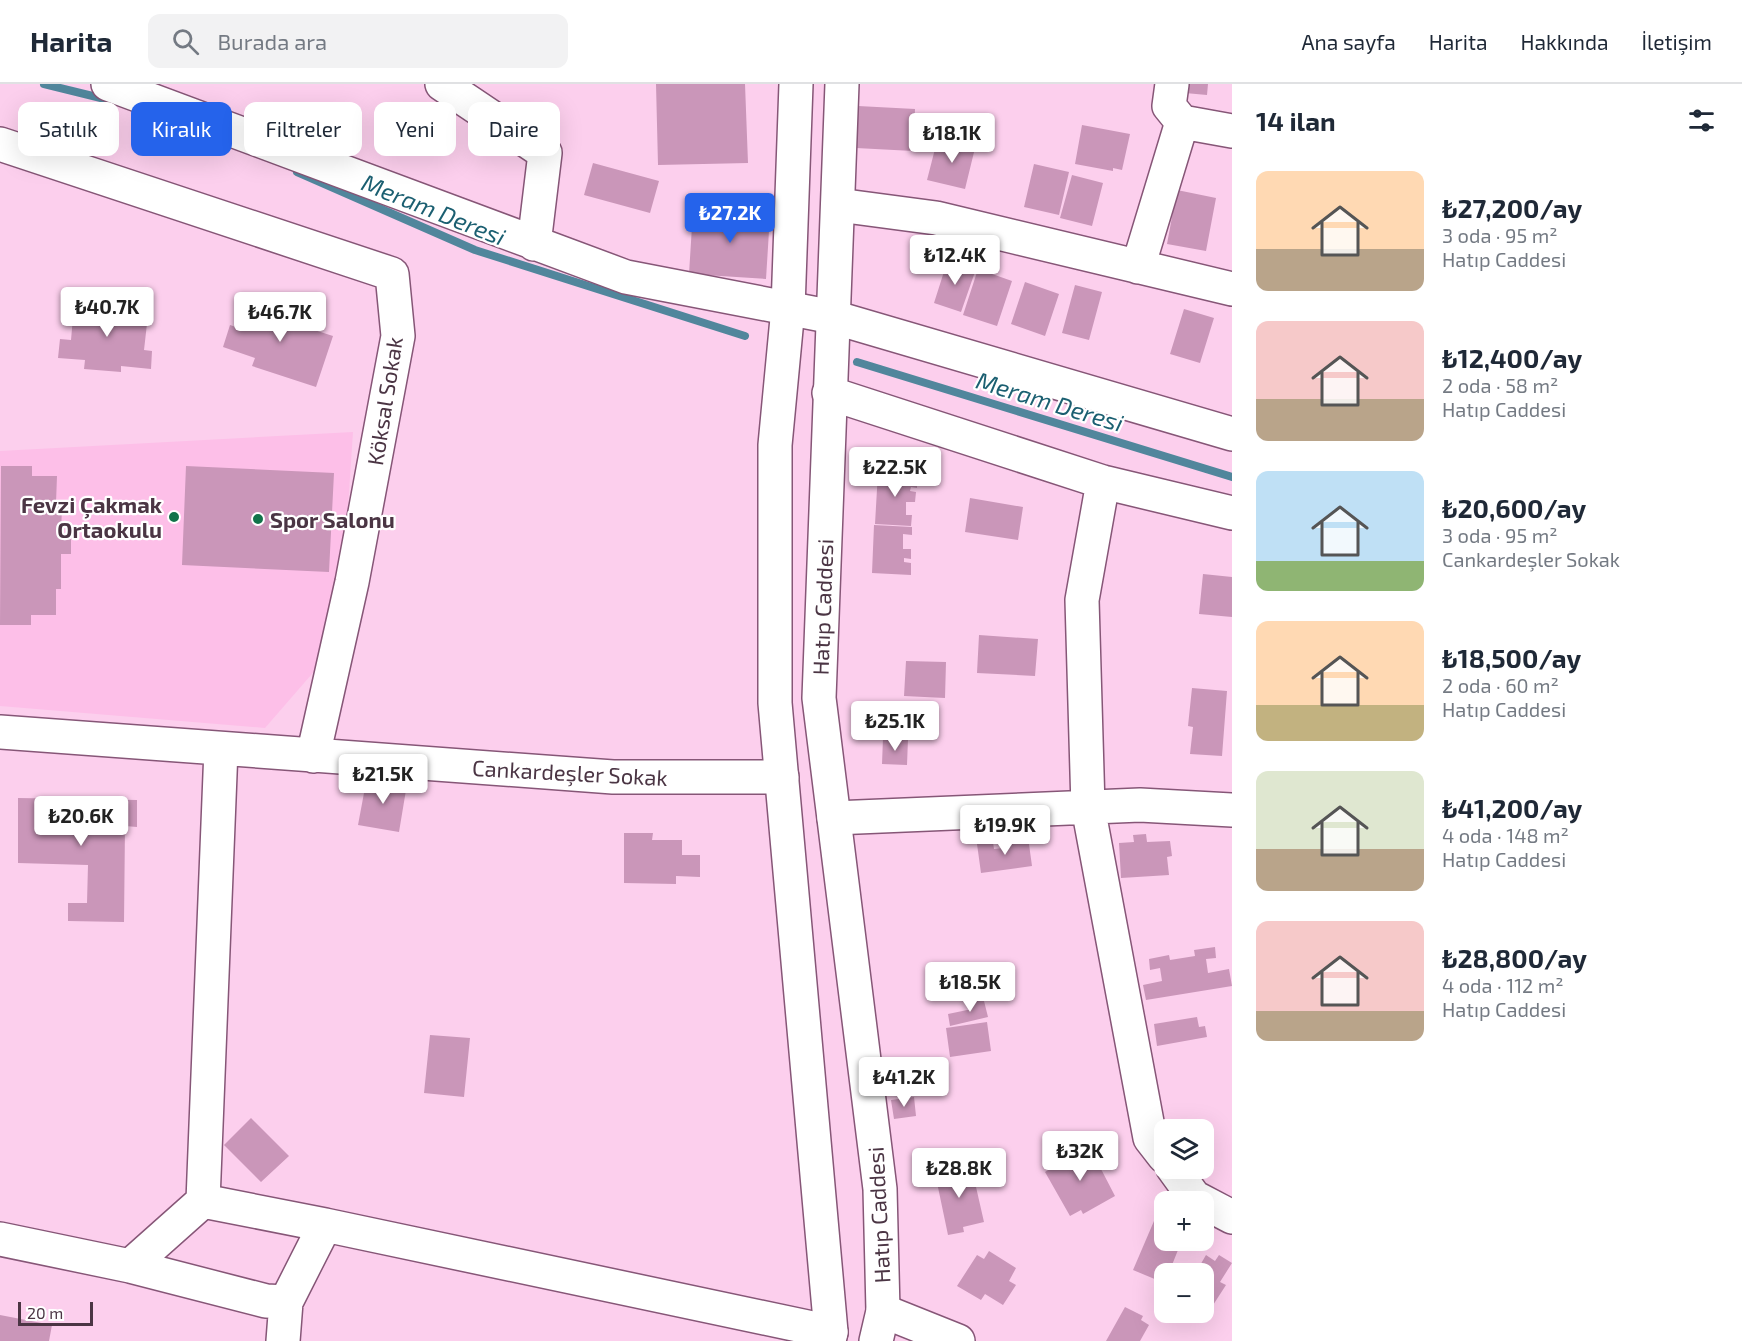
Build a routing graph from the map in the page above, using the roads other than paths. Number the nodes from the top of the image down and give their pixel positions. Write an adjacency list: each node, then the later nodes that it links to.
1 (108, 84): 10 (street)
2 (442, 84): 10 (street)
3 (796, 84): 13 (street, Hatıp Caddesi)
4 (842, 84): 9 (street, Hatıp Caddesi)
5 (1172, 84): 6 (street)
6 (1182, 122): 7 (street); 11 (street)
7 (1232, 131)
8 (0, 144): 21 (street, Köksal Sokak)
9 (838, 205): 11 (street); 14 (street, Hatıp Caddesi)
10 (534, 244): 13 (street)
11 (1138, 267): 12 (street)
12 (1232, 289)
13 (788, 308): 14 (street); 22 (street, Hatıp Caddesi)
14 (833, 317): 15 (street, Hatıp Caddesi); 16 (street)
15 (829, 393): 17 (street); 25 (street, Hatıp Caddesi)
16 (1232, 434)
17 (1103, 482): 18 (street); 23 (street)
18 (1232, 513)
19 (0, 732): 20 (street, Cankardeşler Sokak)
20 (221, 749): 21 (street, Cankardeşler Sokak); 28 (street)
21 (313, 756): 22 (street, Cankardeşler Sokak)
22 (782, 777): 35 (street, Hatıp Caddesi)
23 (1088, 807): 24 (street); 25 (street); 26 (street)
24 (1232, 810)
25 (834, 818): 34 (street, Hatıp Caddesi)
26 (1154, 1143)
27 (1181, 1179): 29 (street)
28 (203, 1201): 30 (street); 32 (street)
29 (1232, 1217)
30 (325, 1225): 33 (street); 35 (street)
31 (0, 1239): 32 (street)
32 (130, 1266): 33 (street)
33 (286, 1302): 36 (street)
34 (880, 1326): 37 (street)
35 (830, 1337)
36 (283, 1341)
37 (958, 1341)

